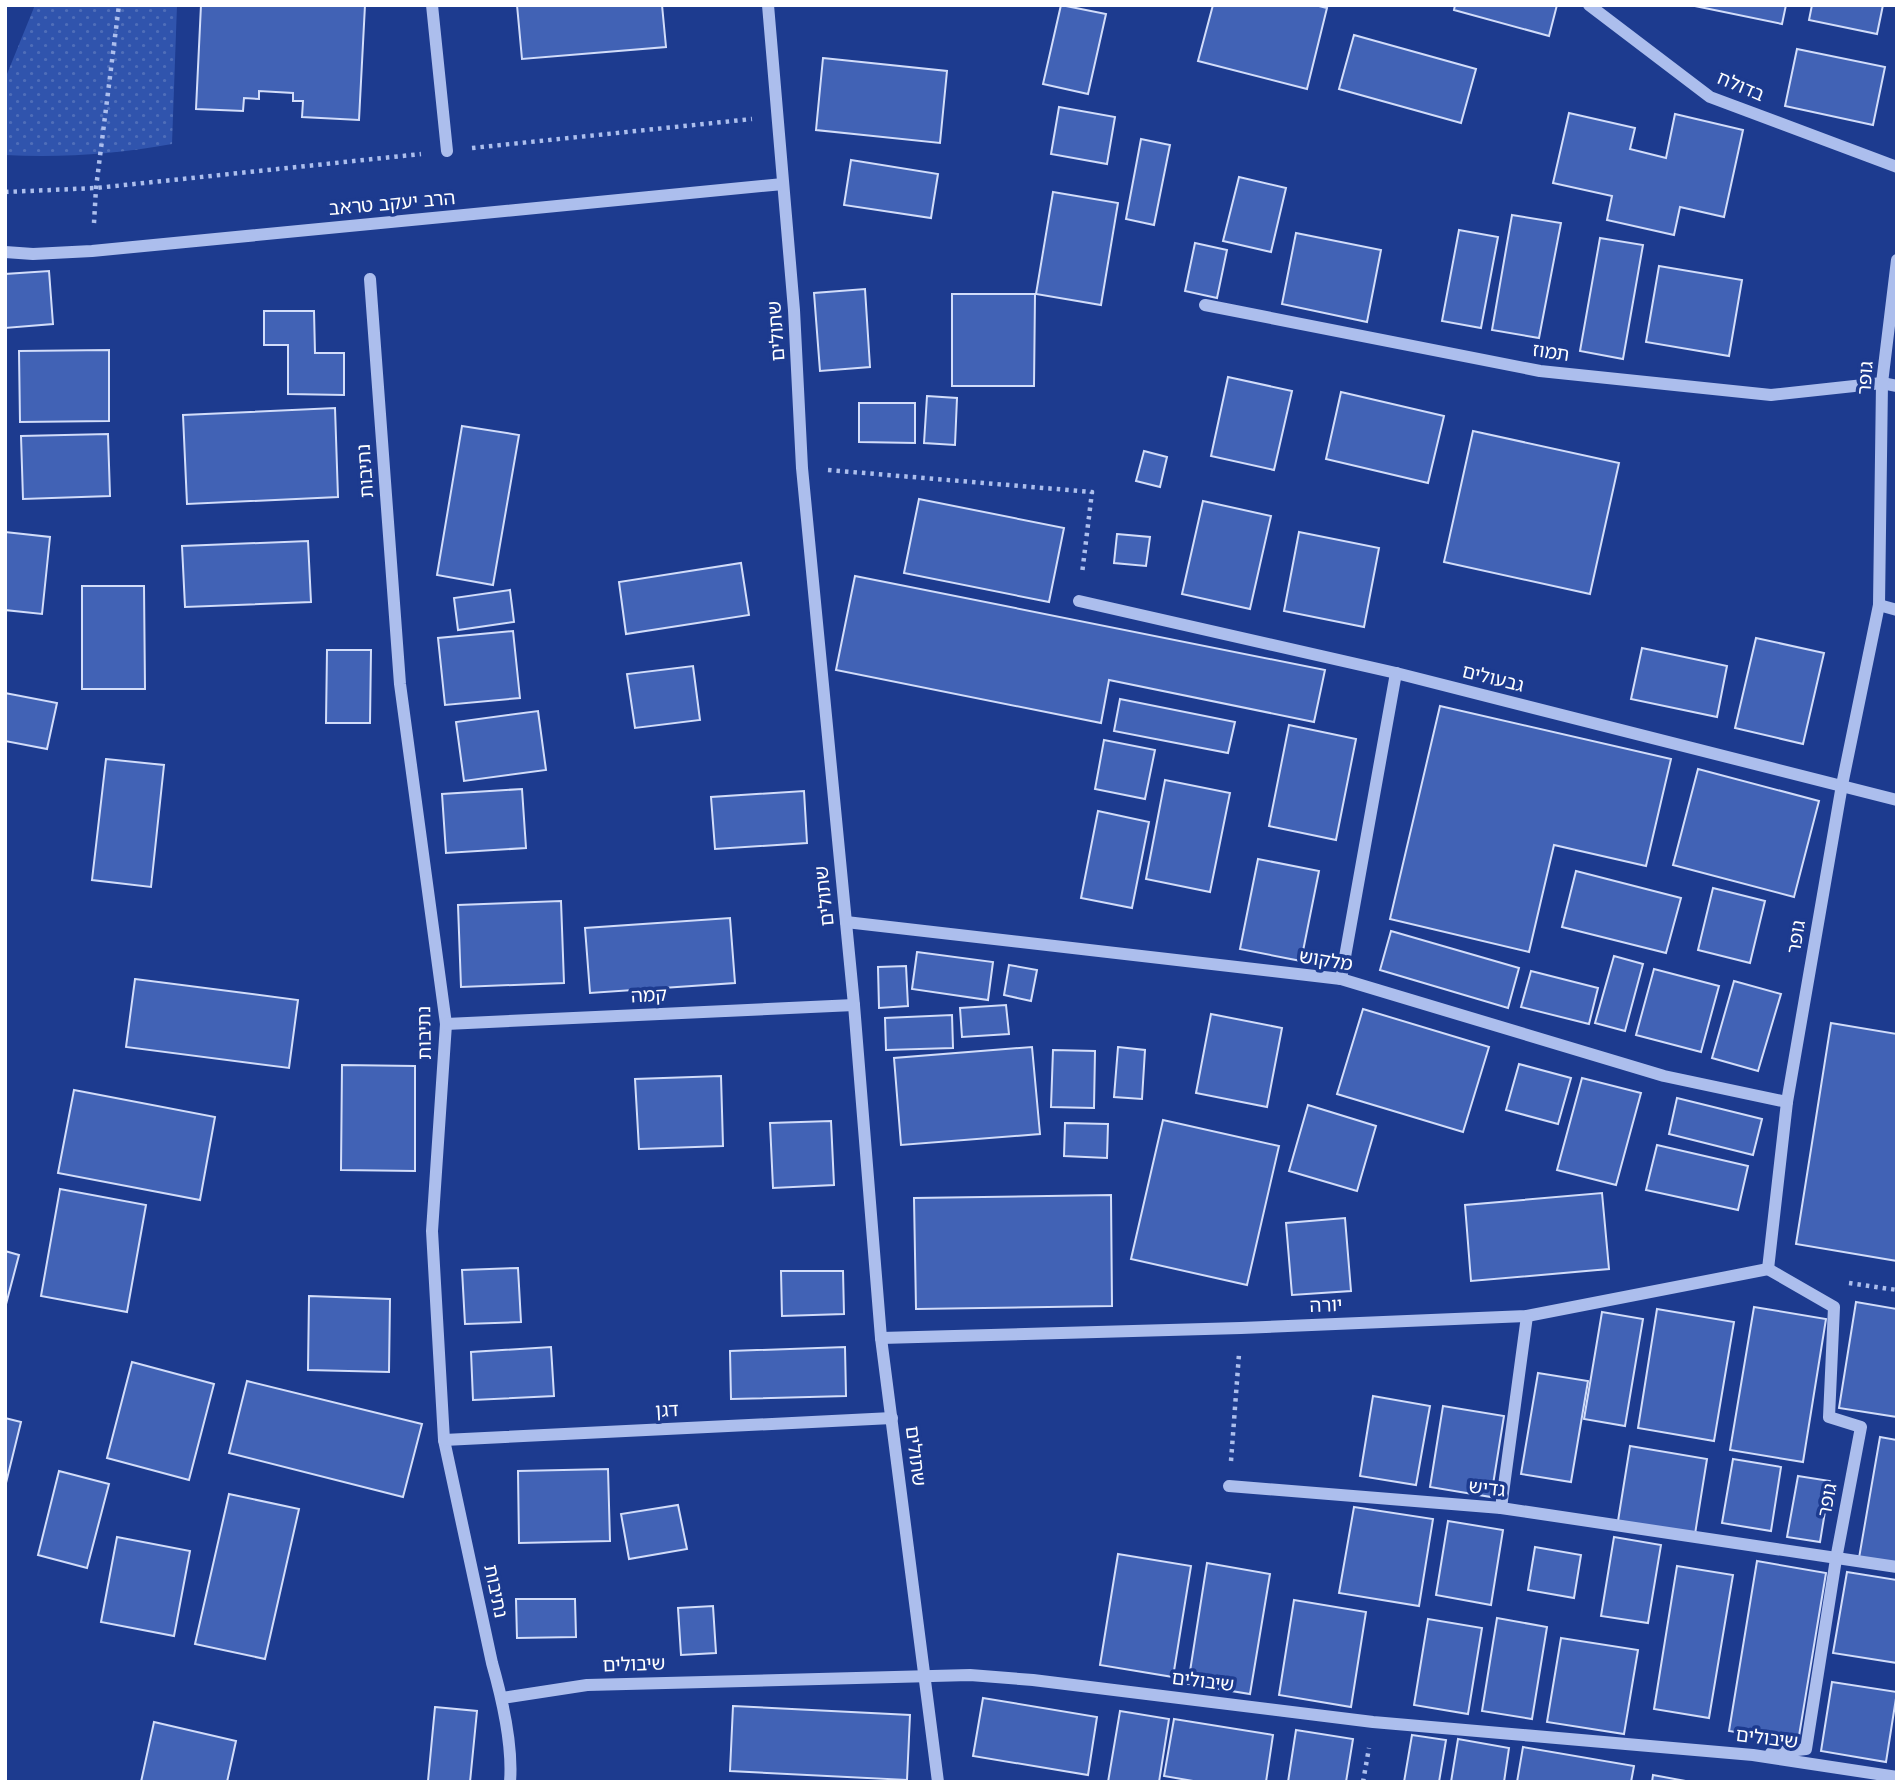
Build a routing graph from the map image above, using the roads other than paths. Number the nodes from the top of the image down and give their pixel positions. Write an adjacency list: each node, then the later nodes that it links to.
1 (432, 5): 4 (street)
2 (768, 5): 6 (street, שתולים)
3 (1589, 5): 5 (street, בדולח)
4 (447, 151)
5 (1897, 167)
6 (783, 184): 7 (street, הרב יעקב טראב); 19 (street, שתולים)
7 (5, 252)
8 (1897, 260): 11 (street, גופר)
9 (370, 279): 22 (street, נתיבות)
10 (1205, 305): 11 (street, תמוז)
11 (1882, 383): 12 (street, תמוז); 14 (street, גופר)
12 (1897, 386)
13 (1079, 601): 16 (street, גבעולים)
14 (1879, 605): 15 (street); 17 (street, גופר)
15 (1897, 610)
16 (1396, 673): 17 (street, גבעולים); 20 (street)
17 (1842, 785): 18 (street, גבעולים); 23 (street, גופר)
18 (1897, 800)
19 (846, 922): 20 (street, מלקוש); 21 (street, שתולים)
20 (1341, 979): 23 (street, מלקוש)
21 (854, 1004): 22 (street, קמה); 26 (street, שתולים)
22 (446, 1024): 28 (street, נתיבות)
23 (1787, 1102): 24 (street, גופר)
24 (1768, 1269): 25 (street, יורה); 31 (street, גופר)
25 (1527, 1316): 26 (street, יורה); 30 (street)
26 (881, 1338): 27 (street, שתולים)
27 (892, 1418): 28 (street, דגן); 33 (street, שתולים)
28 (444, 1440): 34 (street, נתיבות)
29 (1229, 1486): 30 (street, גדיש)
30 (1501, 1508): 31 (street, גדיש)
31 (1836, 1559): 32 (street, גדיש); 35 (street)
32 (1897, 1567)
33 (925, 1677): 34 (street, שיבולים); 35 (street, שיבולים); 38 (street, שתולים)
34 (502, 1698): 37 (street, נתיבות)
35 (1753, 1755): 36 (street, שיבולים)
36 (1897, 1777)
37 (510, 1782)
38 (938, 1782)

